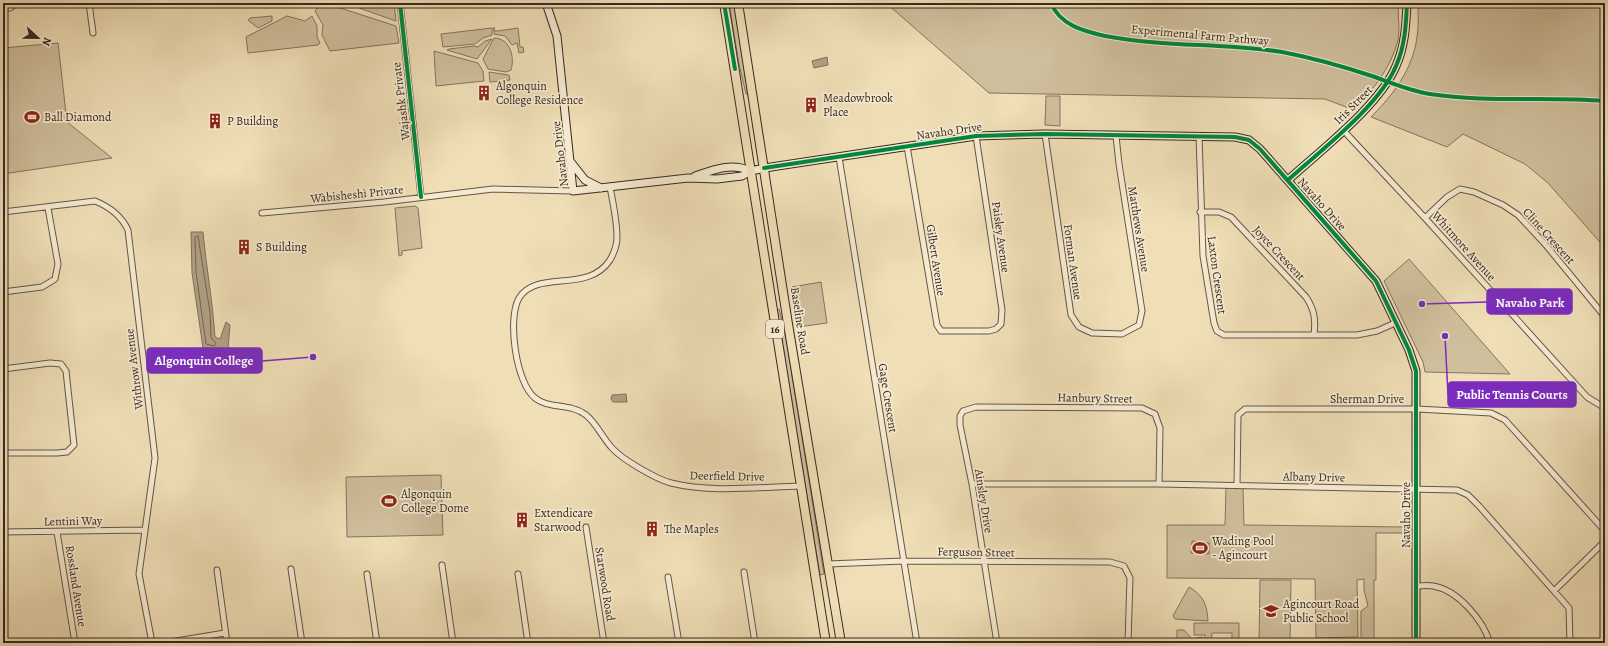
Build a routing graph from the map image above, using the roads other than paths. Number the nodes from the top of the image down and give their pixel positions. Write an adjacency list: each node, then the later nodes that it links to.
1 (16, 3): 8 (street)
2 (89, 3): 9 (street)
3 (400, 3): 24 (street, Wajashk Private)
4 (546, 3): 17 (street, Navaho Drive)
5 (724, 3): 19 (main road, 16)
6 (738, 3): 18 (main road, Baseline Road / 16)
7 (1407, 3): 10 (street, Iris Street)
8 (3, 7)
9 (93, 33)
10 (1343, 130): 20 (street, Iris Street); 29 (street, Whitmore Avenue)
11 (1045, 134): 12 (street, Navaho Drive); 13 (street, Navaho Drive); 33 (street, Forman Avenue)
12 (976, 136): 15 (street, Navaho Drive); 34 (street, Paisley Avenue)
13 (1116, 136): 14 (street, Navaho Drive); 33 (street, Matthews Avenue)
14 (1199, 136): 20 (street, Navaho Drive); 27 (street, Laxton Crescent)
15 (907, 146): 16 (street, Navaho Drive); 34 (street, Gilbert Avenue)
16 (839, 157): 18 (street, Navaho Drive); 52 (street, Gage Crescent)
17 (570, 162): 22 (street); 23 (street, Navaho Drive)
18 (764, 168): 19 (street, Navaho Drive); 54 (main road, Baseline Road / 16)
19 (750, 171): 21 (street, Navaho Drive); 43 (main road, 16)
20 (1288, 180): 32 (street, Navaho Drive)
21 (610, 187): 22 (street, Navaho Drive); 43 (street, Deerfield Drive)
22 (601, 188): 23 (street, Navaho Drive)
23 (573, 191): 24 (street, Wàbisheshì Private)
24 (422, 197): 28 (street, Wàbisheshì Private)
25 (48, 208): 26 (street, Withrow Avenue); 30 (street); 47 (street, Withrow Avenue)
26 (3, 212)
27 (1200, 212): 35 (street, Joyce Crescent); 35 (street, Laxton Crescent)
28 (262, 213)
29 (1425, 218): 31 (street, Cline Crescent); 37 (street, Whitmore Avenue)
30 (3, 292)
31 (1605, 317)
32 (1395, 323): 35 (street, Laxton Crescent); 38 (street, Navaho Drive)
33 (1139, 325)
34 (986, 331)
35 (1314, 334)
36 (3, 369): 40 (street)
37 (1605, 408)
38 (1417, 409): 44 (street, Sherman Drive); 45 (street, Navaho Drive); 48 (street, Sherman Drive)
39 (963, 411): 41 (street, Ainsley Drive); 42 (street, Hanbury Street)
40 (3, 453)
41 (972, 484): 42 (street, Albany Drive); 53 (street, Ainsley Drive)
42 (1159, 484): 44 (street, Albany Drive)
43 (801, 486): 76 (main road, 16)
44 (1237, 486): 45 (street, Albany Drive)
45 (1415, 489): 62 (street, Navaho Drive); 63 (street, Albany Drive)
46 (586, 527): 73 (street, Starwood Road)
47 (144, 530): 50 (street, Lentini Way); 66 (street, Withrow Avenue)
48 (1605, 531)
49 (3, 532): 50 (street, Lentini Way)
50 (57, 532): 65 (street, Rossland Avenue)
51 (1605, 541): 63 (street)
52 (903, 561): 53 (street, Ferguson Street); 54 (street, Ferguson Street); 78 (street, Gage Crescent)
53 (984, 563): 79 (street, Ainsley Drive); 80 (street, Ferguson Street)
54 (828, 564): 77 (main road, Baseline Road / 16)
55 (442, 565): 71 (street)
56 (291, 569): 69 (street)
57 (217, 570): 64 (street)
58 (744, 572): 75 (street)
59 (367, 574): 70 (street)
60 (518, 574): 72 (street)
61 (668, 577): 74 (street)
62 (1417, 586): 81 (street, Navaho Drive); 82 (street)
63 (1554, 590): 83 (street, Albany Drive)
64 (225, 633): 67 (street); 68 (street)
65 (75, 643)
66 (152, 643)
67 (164, 643)
68 (227, 643)
69 (302, 643)
70 (377, 643)
71 (453, 643)
72 (528, 643)
73 (604, 643)
74 (679, 643)
75 (754, 643)
76 (826, 643)
77 (841, 643)
78 (917, 643)
79 (997, 643)
80 (1128, 643)
81 (1416, 643)
82 (1490, 643)
83 (1570, 643)

